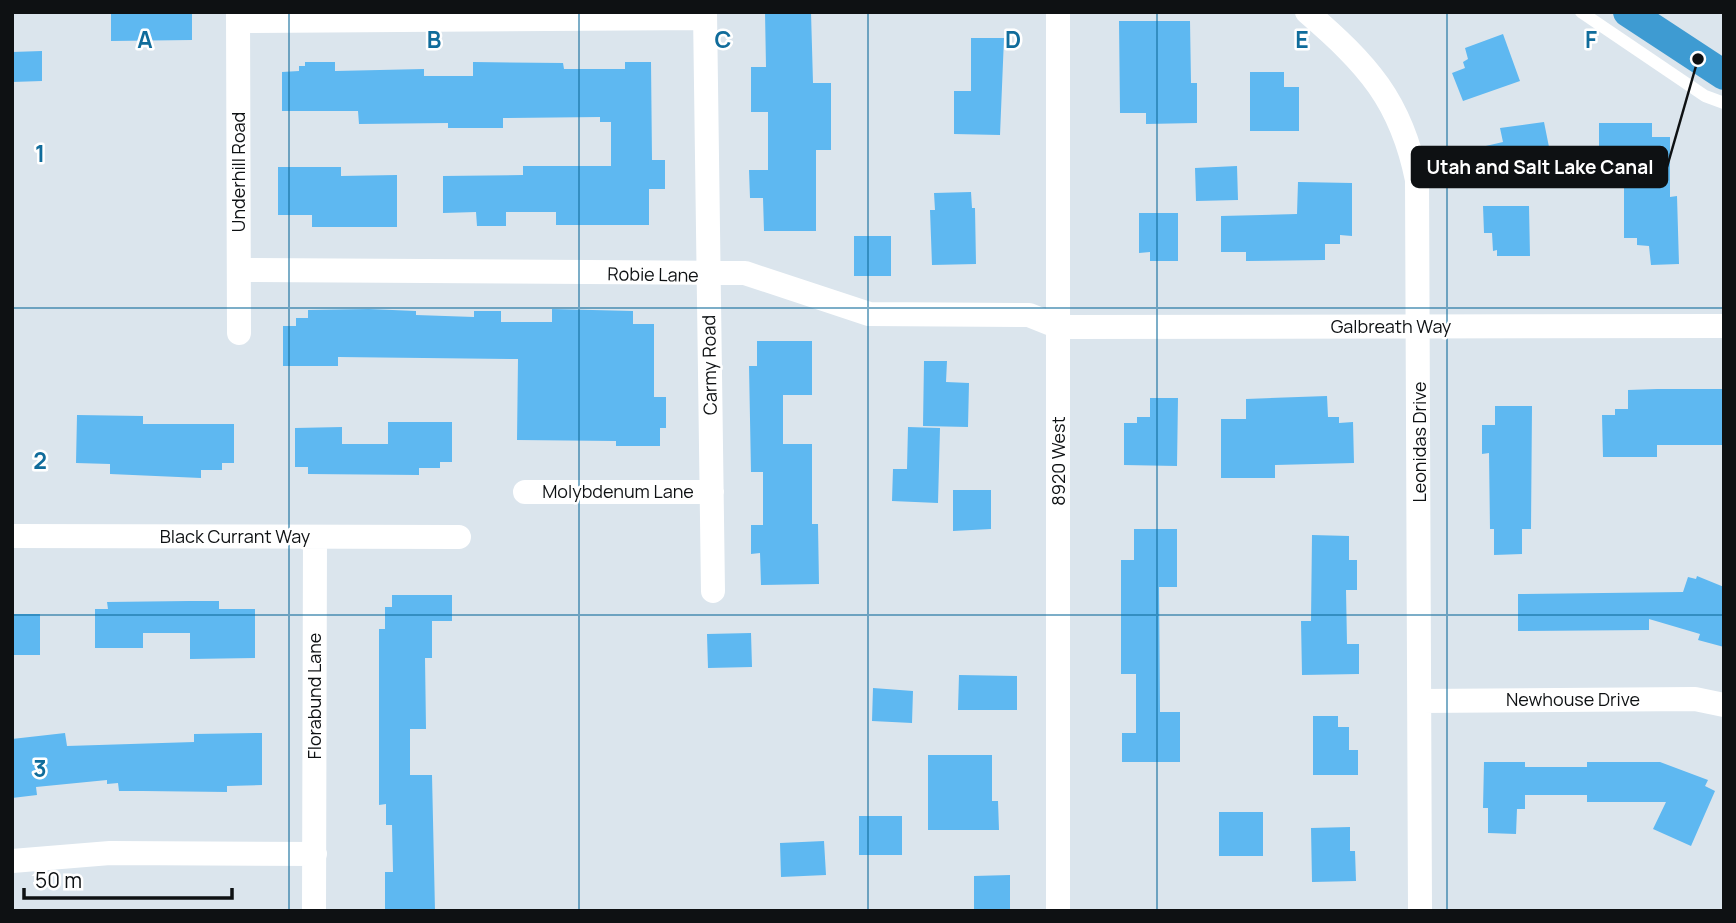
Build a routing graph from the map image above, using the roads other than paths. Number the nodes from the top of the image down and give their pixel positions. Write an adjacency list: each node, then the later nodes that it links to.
1 (1058, 12): 11 (street, 8920 West)
2 (1307, 12): 9 (street, Leonidas Drive)
3 (1581, 12): 6 (lane)
4 (705, 15): 5 (street); 8 (street, Carmy Road)
5 (238, 17): 7 (street, Underhill Road)
6 (1724, 103)
7 (239, 271): 8 (street, Robie Lane); 12 (street, Underhill Road)
8 (709, 275): 11 (street, Robie Lane); 14 (street, Carmy Road)
9 (1419, 326): 10 (street, Galbreath Way); 11 (street, Galbreath Way); 19 (street, Leonidas Drive)
10 (1724, 326)
11 (1059, 327): 24 (street, 8920 West)
12 (239, 333)
13 (525, 492): 14 (street, Molybdenum Lane)
14 (712, 492): 18 (street, Carmy Road)
15 (12, 536): 17 (street, Black Currant Way)
16 (458, 537): 17 (street, Black Currant Way)
17 (315, 538): 21 (street, Florabund Lane)
18 (713, 591)
19 (1421, 701): 20 (street, Newhouse Drive); 25 (street, Leonidas Drive)
20 (1724, 705)
21 (315, 854): 22 (street); 23 (street, Florabund Lane)
22 (12, 861)
23 (314, 911)
24 (1058, 911)
25 (1420, 911)

